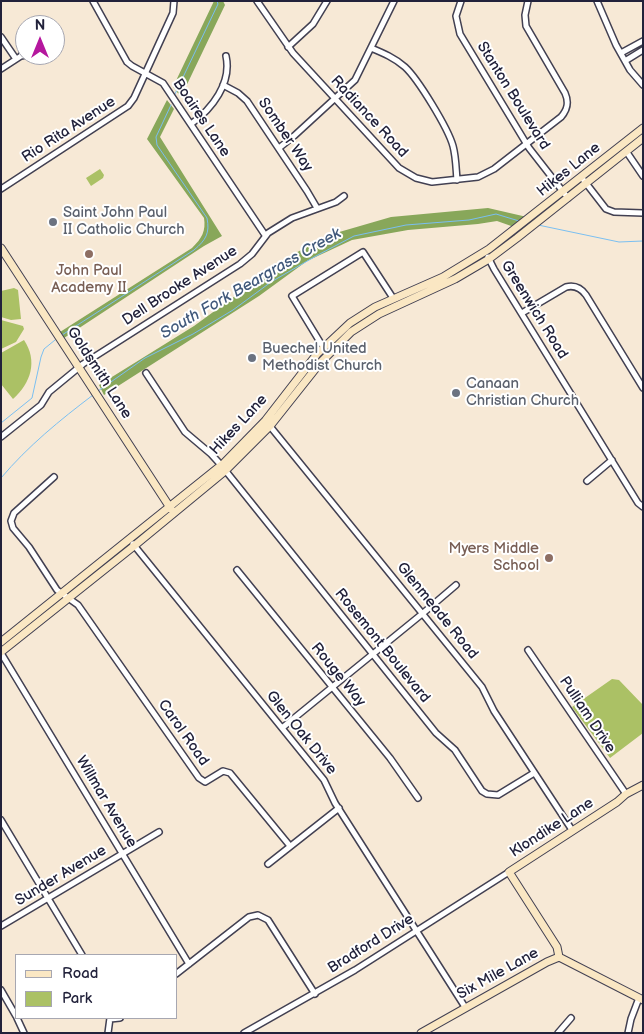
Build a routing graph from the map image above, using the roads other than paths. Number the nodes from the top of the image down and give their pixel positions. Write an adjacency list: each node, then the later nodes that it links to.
1 (93, 1): 20 (street, Boaires Lane)
2 (174, 1): 20 (street, Rio Rita Avenue)
3 (257, 1): 11 (street, Radiance Road)
4 (327, 1): 11 (street)
5 (394, 1): 12 (street)
6 (461, 1): 27 (street, Stanton Boulevard)
7 (528, 1): 27 (street, Radiance Road)
8 (597, 1): 15 (street)
9 (1, 37): 14 (street)
10 (643, 41): 15 (street)
11 (288, 46): 23 (street, Radiance Road)
12 (371, 48): 23 (street); 31 (street)
13 (643, 50): 18 (street)
14 (15, 51)
15 (620, 53): 18 (street)
16 (226, 56): 21 (street)
17 (15, 61): 19 (street)
18 (625, 61): 22 (street)
19 (1, 69)
20 (145, 73): 24 (street, Boaires Lane); 33 (street, Rio Rita Avenue)
21 (223, 85): 24 (street); 28 (street, Somber Way)
22 (643, 85)
23 (335, 99): 28 (street); 31 (street, Radiance Road)
24 (191, 124): 38 (street, Boaires Lane)
25 (643, 128): 32 (main road, Hikes Lane)
26 (643, 138): 29 (main road, Hikes Lane)
27 (526, 143): 31 (street, Radiance Road); 34 (street, Stanton Boulevard)
28 (279, 148): 36 (street, Somber Way)
29 (626, 151): 30 (street); 32 (main road, Hikes Lane)
30 (643, 176)
31 (457, 180)
32 (584, 181): 34 (main road, Hikes Lane); 37 (street)
33 (1, 189)
34 (566, 195): 40 (main road, Hikes Lane); 41 (main road, Hikes Lane)
35 (344, 196): 36 (street, Dell Brooke Avenue)
36 (316, 208): 38 (street, Dell Brooke Avenue)
37 (643, 213)
38 (266, 235): 45 (street, Dell Brooke Avenue)
39 (1, 248): 45 (main road, Goldsmith Lane)
40 (486, 252): 41 (street, Greenwich Road); 42 (main road, Hikes Lane)
41 (489, 259): 43 (street, Greenwich Road); 48 (main road, Hikes Lane)
42 (393, 298): 44 (main road, Hikes Lane); 44 (street)
43 (522, 313): 47 (street); 50 (street, Greenwich Road)
44 (323, 347): 48 (main road, Hikes Lane)
45 (78, 367): 49 (street, Dell Brooke Avenue); 55 (main road, Goldsmith Lane)
46 (146, 373): 51 (street, Rosemont Boulevard)
47 (643, 388)
48 (267, 423): 51 (main road, Hikes Lane); 62 (street, Glenmeade Road)
49 (1, 437)
50 (612, 460): 53 (street); 54 (street, Greenwich Road)
51 (223, 468): 55 (main road, Hikes Lane); 66 (street, Rosemont Boulevard)
52 (54, 477): 60 (street)
53 (587, 481)
54 (643, 507)
55 (172, 510): 56 (main road, Hikes Lane); 57 (main road, Hikes Lane)
56 (129, 540): 57 (street, Glen Oak Drive); 60 (main road, Hikes Lane)
57 (134, 546): 61 (main road, Hikes Lane); 68 (street, Glen Oak Drive)
58 (237, 570): 67 (street, Rouge Way)
59 (456, 585): 62 (street)
60 (62, 593): 61 (street); 63 (main road, Hikes Lane)
61 (68, 598): 65 (main road, Hikes Lane); 77 (street, Carol Road)
62 (422, 614): 66 (street); 69 (street, Glenmeade Road)
63 (1, 642)
64 (528, 650): 71 (street, Pulliam Drive)
65 (1, 652): 78 (street, Willmar Avenue)
66 (373, 654): 67 (street); 69 (street, Rosemont Boulevard)
67 (332, 687): 68 (street); 72 (street, Rouge Way)
68 (282, 728): 73 (street, Glen Oak Drive)
69 (534, 772): 75 (street, Glenmeade Road)
70 (643, 785): 71 (main road, Klondike Lane)
71 (626, 794): 75 (main road, Klondike Lane)
72 (418, 798)
73 (339, 808): 77 (street); 83 (street, Glen Oak Drive)
74 (1, 820): 81 (street)
75 (572, 830): 80 (main road, Klondike Lane)
76 (159, 832): 78 (street, Sunder Avenue)
77 (290, 846): 79 (street)
78 (122, 854): 81 (street, Sunder Avenue); 86 (street, Willmar Avenue)
79 (268, 864)
80 (509, 872): 83 (street, Bradford Drive); 85 (main road, Klondike Lane)
81 (48, 898): 82 (street, Sunder Avenue); 84 (street)
82 (1, 926)
83 (417, 930): 89 (street, Bradford Drive); 91 (street, Glen Oak Drive)
84 (81, 954)
85 (559, 957): 90 (main road, Six Mile Lane); 91 (main road, Six Mile Lane)
86 (188, 964): 87 (street); 89 (street)
87 (178, 972)
88 (1, 990): 92 (street)
89 (315, 994): 98 (street, Bradford Drive)
90 (641, 999): 101 (street)
91 (466, 1007): 99 (main road, Six Mile Lane)
92 (15, 1014)
93 (571, 1018): 100 (street)
94 (18, 1019): 96 (street)
95 (110, 1019): 97 (street)
96 (24, 1033)
97 (108, 1033)
98 (244, 1033)
99 (421, 1033)
100 (558, 1033)
101 (628, 1033)

